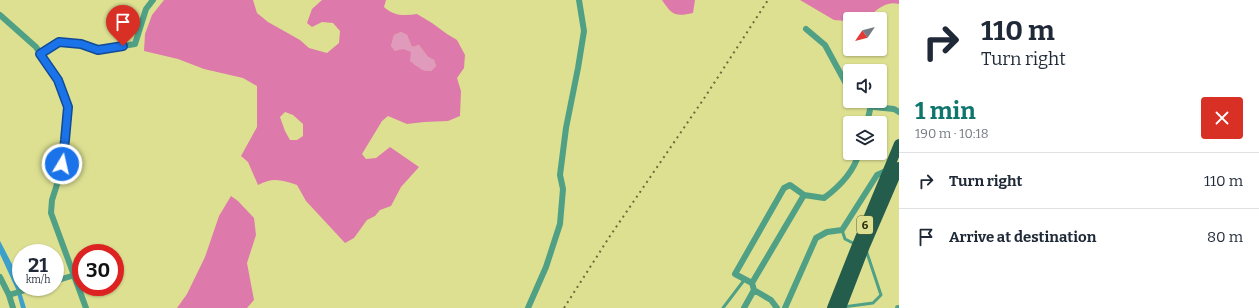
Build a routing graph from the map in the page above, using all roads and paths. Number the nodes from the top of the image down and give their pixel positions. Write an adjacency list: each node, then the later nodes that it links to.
1 (153, 0): 5 (street)
2 (579, 0): 25 (street)
3 (0, 15): 5 (street)
4 (806, 29): 6 (street)
5 (40, 54): 16 (street)
6 (843, 78)
7 (887, 108): 8 (street)
8 (899, 112)
9 (899, 144): 12 (main road, 6)
10 (856, 160): 13 (street)
11 (899, 167): 15 (main road, 6)
12 (888, 170): 14 (street); 15 (main road, 6)
13 (804, 195): 18 (street); 19 (street)
14 (842, 230): 15 (lane); 29 (street)
15 (861, 246): 30 (main road, 6); 30 (lane)
16 (72, 267)
17 (0, 277): 21 (street)
18 (745, 279): 19 (street); 26 (lane)
19 (752, 283): 20 (street)
20 (754, 290): 27 (street); 28 (street)
21 (11, 295): 23 (street)
22 (82, 296): 24 (street)
23 (13, 308)
24 (86, 308)
25 (528, 308)
26 (723, 308)
27 (744, 308)
28 (777, 308)
29 (785, 308)
30 (838, 308)

